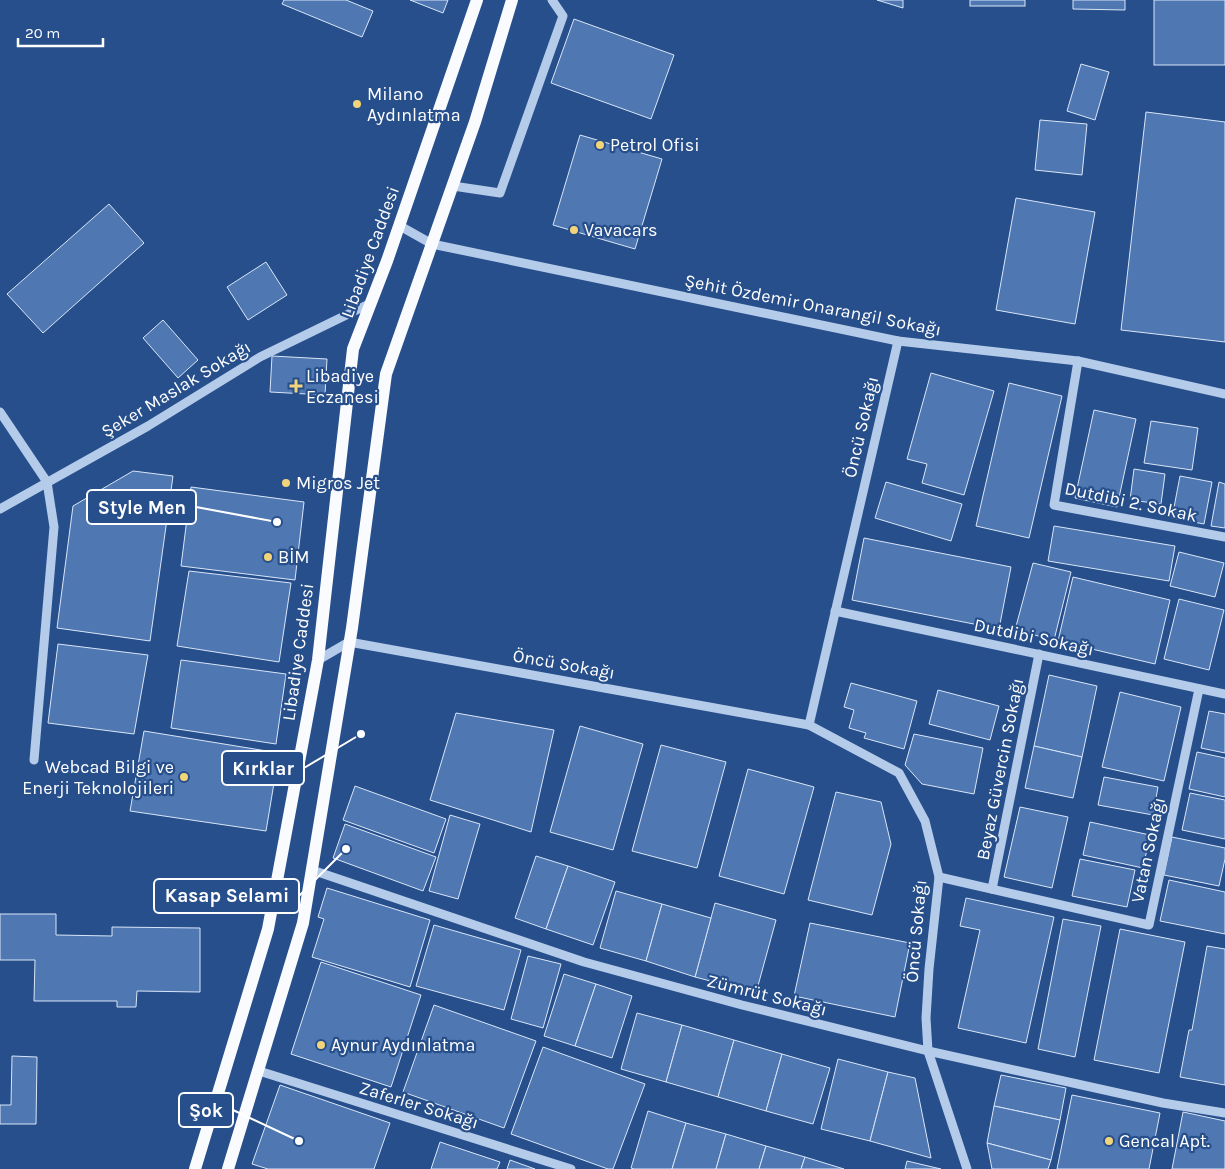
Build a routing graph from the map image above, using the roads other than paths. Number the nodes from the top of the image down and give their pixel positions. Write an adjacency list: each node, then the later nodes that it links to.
1 (477, 0): 5 (main road, Libadiye Caddesi)
2 (512, 0): 4 (main road)
3 (552, 0): 4 (street)
4 (453, 186): 6 (main road)
5 (400, 226): 6 (street, Şehit Özdemir Onarangil Sokağı); 7 (main road, Libadiye Caddesi)
6 (432, 244): 8 (street, Şehit Özdemir Onarangil Sokağı); 16 (main road)
7 (371, 303): 12 (street, Şeker Maslak Sokağı); 18 (main road, Libadiye Caddesi)
8 (898, 341): 9 (street, Şehit Özdemir Onarangil Sokağı); 15 (street, Öncü Sokağı)
9 (1078, 361): 10 (street, Şehit Özdemir Onarangil Sokağı); 14 (street, Dutdibi 2. Sokak)
10 (1225, 394)
11 (0, 412): 12 (street)
12 (47, 482): 13 (street, Şeker Maslak Sokağı); 22 (street)
13 (0, 509)
14 (1225, 537)
15 (835, 611): 17 (street, Dutdibi Sokağı); 21 (street, Öncü Sokağı)
16 (349, 642): 18 (street); 21 (street, Öncü Sokağı); 23 (main road)
17 (1039, 654): 19 (street, Dutdibi Sokağı); 25 (street, Beyaz Güvercin Sokağı)
18 (318, 660): 29 (main road, Libadiye Caddesi)
19 (1199, 688): 20 (street, Dutdibi Sokağı); 25 (street, Vatan Sokağı)
20 (1225, 694)
21 (809, 726): 24 (street, Öncü Sokağı)
22 (34, 760)
23 (312, 870): 26 (street, Zümrüt Sokağı); 27 (main road)
24 (939, 877): 25 (street, Vatan Sokağı); 26 (street, Öncü Sokağı)
25 (992, 889)
26 (928, 1052): 28 (street, Zümrüt Sokağı); 32 (street, Öncü Sokağı)
27 (258, 1071): 30 (main road); 31 (street, Zaferler Sokağı)
28 (1225, 1113)
29 (195, 1169)
30 (228, 1169)
31 (571, 1169)
32 (967, 1169)

